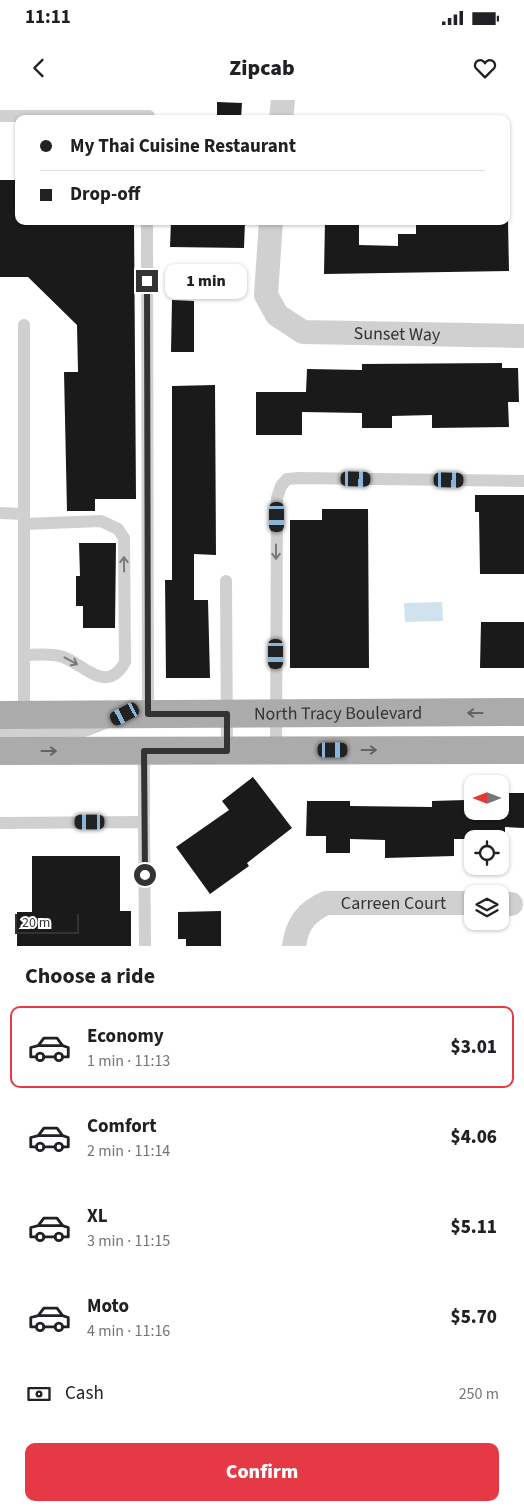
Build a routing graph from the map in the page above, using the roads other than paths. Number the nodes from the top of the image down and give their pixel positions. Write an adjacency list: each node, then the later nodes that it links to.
1 (283, 100): 2 (street)
2 (282, 115)
3 (0, 116): 4 (lane)
4 (15, 116)
5 (147, 225): 16 (lane)
6 (271, 225): 8 (street, Sunset Way)
7 (24, 325): 11 (lane)
8 (524, 336)
9 (524, 481): 15 (lane, one-way to 15)
10 (0, 513): 11 (lane)
11 (24, 519): 13 (lane); 13 (lane, one-way to 11)
12 (226, 582): 17 (lane)
13 (24, 655): 18 (lane)
14 (524, 712): 15 (main road, North Tracy Boulevard, one-way to 15)
15 (276, 713): 17 (main road, North Tracy Boulevard); 24 (lane)
16 (136, 714): 17 (main road, North Tracy Boulevard); 18 (main road, North Tracy Boulevard); 19 (lane)
17 (227, 714): 23 (lane)
18 (12, 715)
19 (0, 731)
20 (524, 750): 24 (main road, North Tracy Boulevard, one-way to 20)
21 (0, 751): 22 (main road, North Tracy Boulevard, one-way to 22)
22 (144, 751): 23 (main road, North Tracy Boulevard); 26 (lane)
23 (227, 751): 24 (main road, North Tracy Boulevard)
24 (276, 751)
25 (0, 822): 26 (lane)
26 (144, 822): 28 (lane)
27 (464, 903): 29 (street, Carreen Court)
28 (145, 946)
29 (294, 946)

